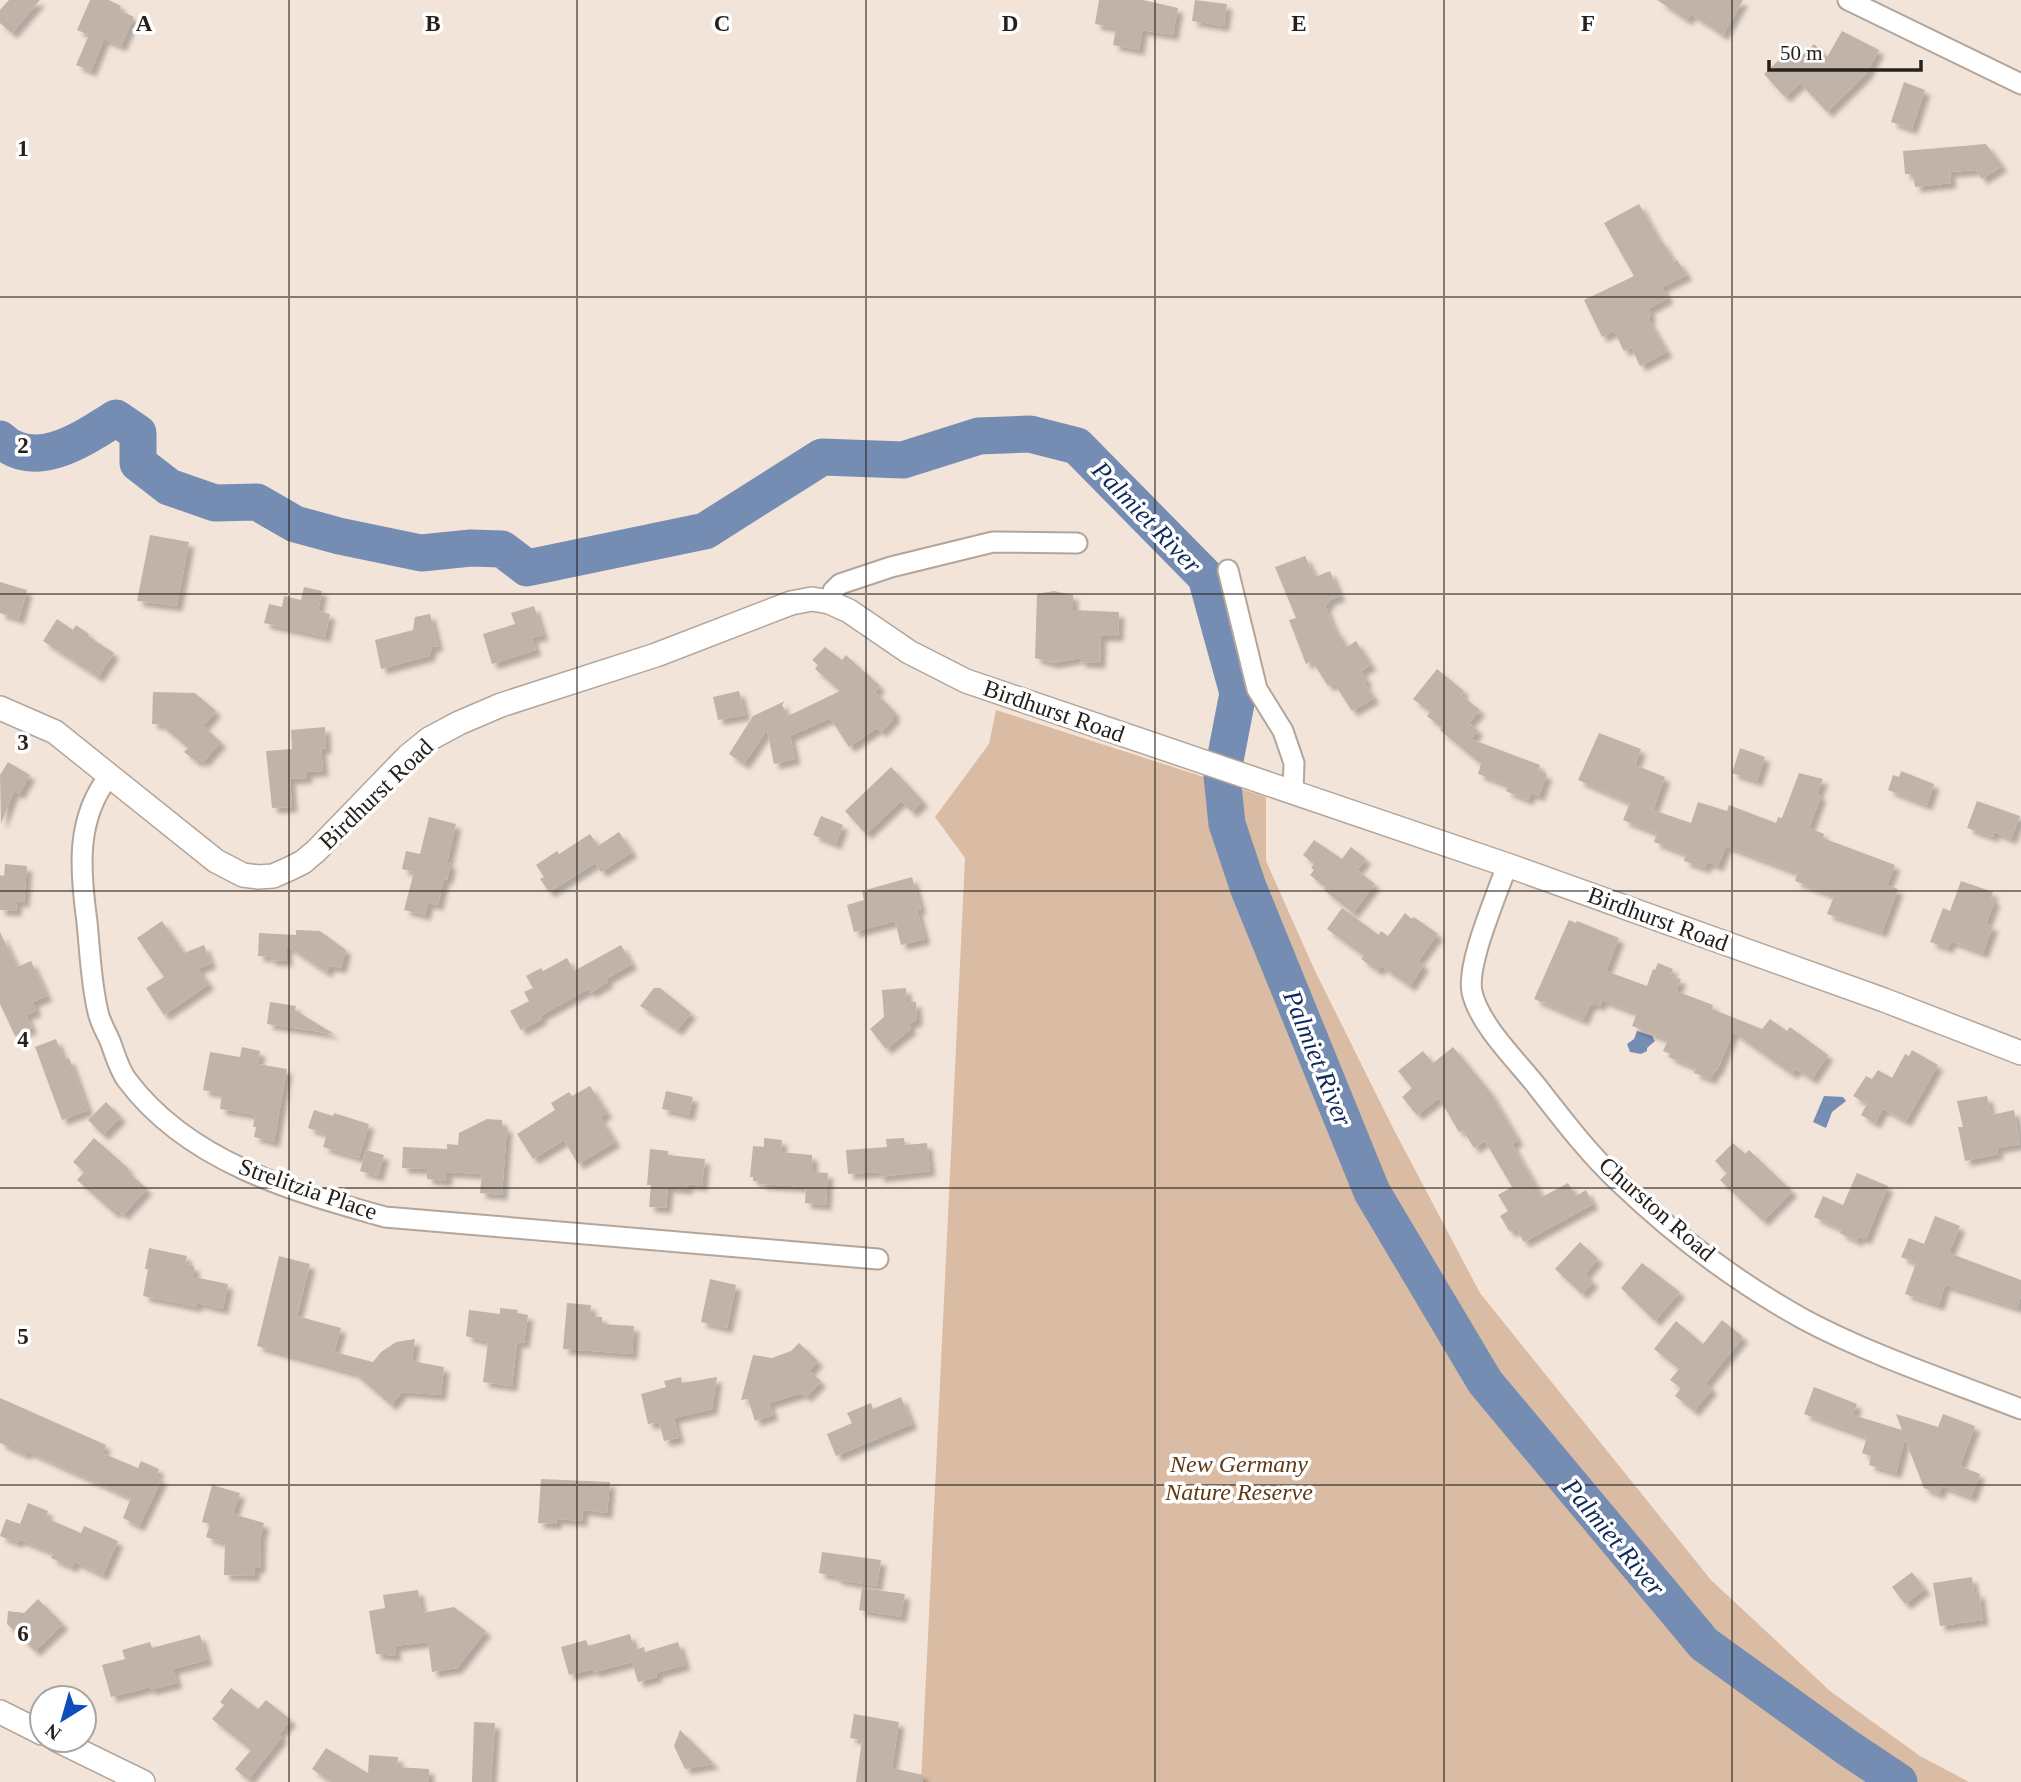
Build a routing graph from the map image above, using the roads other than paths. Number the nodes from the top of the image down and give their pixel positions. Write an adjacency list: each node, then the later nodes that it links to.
1 (1848, 0): 2 (street)
2 (2021, 84)
3 (1077, 543): 5 (street)
4 (1228, 569): 8 (street)
5 (829, 602): 7 (street, Birdhurst Road); 8 (street, Birdhurst Road)
6 (0, 708): 7 (street, Birdhurst Road)
7 (110, 775): 11 (street, Strelitzia Place)
8 (1293, 791): 9 (street, Birdhurst Road)
9 (1507, 865): 10 (street, Birdhurst Road); 12 (street, Churston Road)
10 (2021, 1053)
11 (878, 1259)
12 (2021, 1409)
13 (0, 1712): 14 (street)
14 (28, 1726)
15 (86, 1754): 16 (street)
16 (143, 1782)

